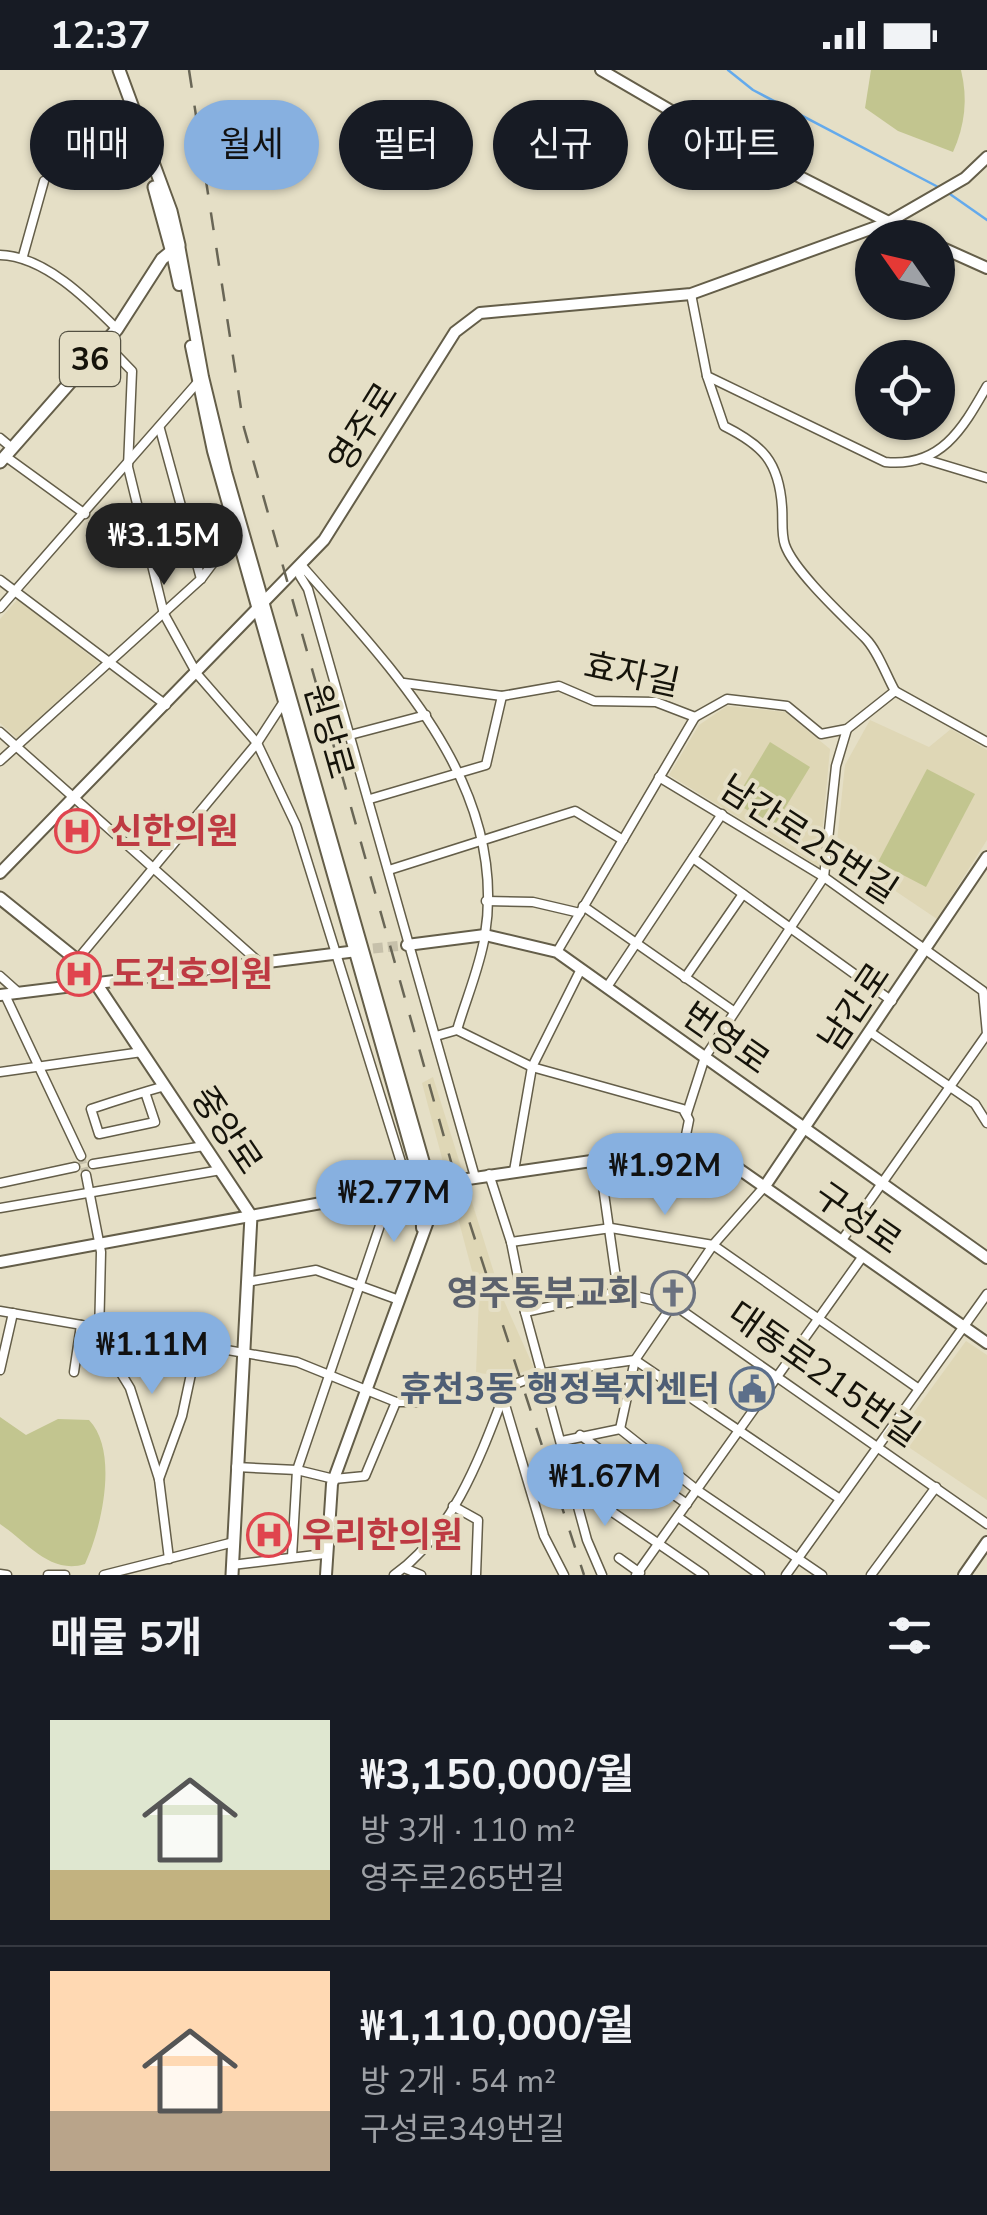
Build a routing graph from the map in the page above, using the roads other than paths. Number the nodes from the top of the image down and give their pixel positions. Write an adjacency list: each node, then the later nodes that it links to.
1 (116, 70): 8 (main road, 원당로)
2 (601, 70): 5 (main road)
3 (987, 156): 6 (main road, 영주로)
4 (42, 190): 11 (street)
5 (883, 220)
6 (891, 220)
7 (855, 234): 13 (main road, 영주로)
8 (175, 247): 14 (main road, 36); 17 (main road, 원당로)
9 (955, 254): 12 (main road)
10 (0, 255): 11 (street)
11 (24, 256): 14 (street)
12 (987, 268)
13 (691, 294): 16 (street); 27 (main road, 영주로)
14 (117, 329): 15 (main road, 36)
15 (105, 343): 21 (main road, 36); 23 (street)
16 (707, 376): 22 (street); 39 (street)
17 (199, 381): 19 (street); 26 (main road, 원당로)
18 (987, 386): 22 (street)
19 (160, 429): 23 (street); 30 (street)
20 (0, 438): 21 (street)
21 (5, 456): 25 (street)
22 (923, 459): 24 (street)
23 (128, 467): 25 (street); 35 (street)
24 (987, 478)
25 (84, 514): 32 (street)
26 (242, 540): 28 (main road, 원당로); 30 (street); 33 (main road, 원당로)
27 (302, 566): 31 (main road, 영주로); 38 (street); 47 (street)
28 (256, 576): 31 (main road); 33 (main road, 원당로)
29 (0, 580): 32 (street)
30 (201, 580): 35 (street)
31 (284, 585): 33 (main road, 영주로)
32 (15, 591): 34 (street); 36 (street)
33 (261, 607): 37 (main road, 영주로); 41 (main road, 원당로); 115 (main road, 원당로)
34 (0, 608)
35 (164, 614): 36 (street); 37 (street)
36 (110, 663): 42 (street); 50 (street)
37 (197, 674): 42 (main road, 영주로); 49 (street)
38 (404, 683): 40 (street, 효자길); 43 (street)
39 (895, 691): 45 (street); 48 (street)
40 (502, 696): 44 (street, 효자길); 52 (street)
41 (283, 703): 49 (street); 73 (main road, 원당로)
42 (166, 705): 54 (main road, 영주로)
43 (426, 715): 47 (street); 52 (street)
44 (695, 717): 45 (street, 효자길); 53 (street)
45 (847, 729): 64 (street)
46 (0, 732): 50 (street)
47 (350, 735): 55 (street)
48 (987, 742)
49 (257, 743): 61 (street); 76 (street)
50 (16, 747): 51 (street); 54 (street)
51 (0, 761)
52 (461, 772): 55 (street); 58 (street)
53 (660, 777): 56 (street, 남간로25번길); 57 (street)
54 (74, 799): 61 (street); 63 (main road, 영주로)
55 (370, 799): 62 (street)
56 (722, 814): 59 (street); 64 (street, 남간로25번길)
57 (623, 840): 58 (street); 68 (street)
58 (481, 844): 62 (street); 67 (street)
59 (693, 858): 65 (street); 71 (street)
60 (987, 858): 74 (main road, 남간로)
61 (152, 866): 77 (street); 78 (street)
62 (390, 870): 72 (street)
63 (0, 873)
64 (824, 877): 69 (street); 74 (street, 남간로25번길)
65 (743, 894): 69 (street); 81 (street)
66 (0, 898): 77 (main road, 중앙로)
67 (486, 901): 68 (street); 70 (street)
68 (581, 910): 71 (street); 75 (street)
69 (789, 927): 86 (street); 87 (street)
70 (485, 935): 72 (main road, 번영로); 75 (main road, 번영로); 88 (street)
71 (636, 944): 81 (street); 83 (street)
72 (408, 945): 90 (street)
73 (357, 950): 76 (main road); 115 (main road, 원당로)
74 (926, 950): 86 (main road, 남간로); 97 (street, 남간로25번길)
75 (556, 952): 79 (main road, 번영로)
76 (337, 953): 78 (main road); 115 (street)
77 (78, 960): 82 (main road, 중앙로)
78 (259, 962): 82 (main road)
79 (580, 969): 83 (main road, 번영로); 94 (street)
80 (0, 976): 84 (street)
81 (685, 978): 87 (street)
82 (95, 982): 84 (main road); 91 (main road, 중앙로)
83 (607, 988): 92 (main road, 번영로)
84 (20, 993): 85 (main road)
85 (3, 995): 93 (street)
86 (892, 1001): 89 (main road, 남간로)
87 (732, 1010): 92 (street)
88 (457, 1030): 90 (street); 94 (street)
89 (870, 1032): 97 (street); 101 (main road, 남간로)
90 (436, 1036): 112 (street)
91 (142, 1052): 93 (street); 96 (main road, 중앙로)
92 (705, 1057): 99 (street); 101 (main road, 번영로)
93 (39, 1065): 95 (street); 104 (street)
94 (532, 1067): 99 (street); 109 (street)
95 (0, 1072)
96 (164, 1086): 98 (street); 102 (main road, 중앙로)
97 (949, 1087): 100 (street); 114 (street, 남간로25번길)
98 (145, 1092): 98 (street)
99 (687, 1113): 103 (street)
100 (987, 1123)
101 (804, 1128): 114 (main road, 번영로); 116 (main road, 남간로)
102 (204, 1146): 106 (street); 108 (main road, 중앙로)
103 (684, 1150): 105 (main road, 구성로); 116 (main road, 구성로)
104 (81, 1156)
105 (600, 1158): 109 (main road, 구성로); 121 (street)
106 (93, 1164)
107 (75, 1168): 113 (street)
108 (221, 1170): 118 (street); 120 (main road, 중앙로)
109 (514, 1171): 110 (main road, 구성로)
110 (489, 1174): 112 (main road, 구성로); 123 (street)
111 (86, 1176): 118 (street)
112 (474, 1176): 115 (main road, 구성로)
113 (0, 1182)
114 (882, 1184): 122 (street, 남간로25번길); 127 (main road, 번영로)
115 (420, 1186): 117 (main road, 구성로); 133 (main road, 원당로)
116 (765, 1186): 122 (main road, 구성로); 125 (street)
117 (392, 1190): 120 (main road, 구성로); 130 (street)
118 (92, 1194): 119 (street); 124 (street)
119 (0, 1208)
120 (251, 1216): 124 (main road, 구성로); 129 (main road, 중앙로)
121 (611, 1228): 123 (street); 125 (street); 131 (street)
122 (842, 1240): 126 (main road, 구성로)
123 (511, 1242): 136 (street)
124 (100, 1244): 128 (main road, 구성로); 141 (street)
125 (713, 1246): 134 (street); 138 (street)
126 (863, 1256): 138 (street); 140 (main road, 구성로)
127 (987, 1258)
128 (0, 1262)
129 (247, 1282): 130 (street); 144 (main road, 중앙로)
130 (361, 1290): 133 (street); 148 (street)
131 (618, 1292): 134 (street, 대동로215번길); 136 (street, 대동로215번길)
132 (987, 1294): 140 (street)
133 (399, 1300): 152 (main road, 원당로)
134 (674, 1304): 145 (street); 150 (street, 대동로215번길)
135 (1, 1308): 137 (street)
136 (525, 1312): 149 (street)
137 (13, 1313): 139 (street); 146 (street)
138 (819, 1318): 150 (street); 151 (street)
139 (81, 1325): 141 (street); 147 (street)
140 (964, 1326): 142 (main road, 구성로); 151 (street)
141 (98, 1328): 143 (street); 164 (street)
142 (987, 1343)
143 (197, 1346): 144 (street); 164 (street)
144 (243, 1354): 148 (street); 161 (main road, 중앙로)
145 (634, 1360): 149 (street); 156 (street); 157 (street)
146 (0, 1370)
147 (74, 1372)
148 (327, 1374): 152 (street); 162 (street)
149 (544, 1374): 153 (street); 159 (street)
150 (778, 1376): 157 (street); 160 (street, 대동로215번길)
151 (919, 1389): 160 (street)
152 (365, 1392): 154 (street); 163 (main road, 원당로)
153 (503, 1398): 170 (street); 193 (street)
154 (396, 1402): 155 (street); 163 (street)
155 (418, 1402)
156 (620, 1429): 158 (street); 167 (street)
157 (739, 1430): 167 (street); 168 (street)
158 (580, 1436): 159 (street); 169 (street)
159 (562, 1440): 165 (street)
160 (879, 1445): 166 (street, 대동로215번길); 168 (street)
161 (236, 1466): 162 (street); 173 (main road, 중앙로)
162 (297, 1470): 163 (street); 177 (street)
163 (334, 1478): 176 (main road, 원당로)
164 (159, 1479): 179 (street)
165 (573, 1485): 175 (street); 194 (street)
166 (936, 1487): 172 (street, 대동로215번길); 199 (street)
167 (697, 1490): 169 (street); 180 (street)
168 (840, 1500): 180 (street)
169 (687, 1504): 171 (street)
170 (453, 1506): 181 (street); 192 (street)
171 (678, 1517): 175 (street); 196 (street)
172 (987, 1524)
173 (234, 1542): 179 (street); 182 (main road, 중앙로)
174 (987, 1542): 200 (main road)
175 (659, 1543): 184 (street); 195 (street)
176 (324, 1554): 177 (street); 189 (main road, 원당로)
177 (292, 1556): 182 (street)
178 (619, 1558): 184 (street)
179 (169, 1559): 188 (street)
180 (797, 1559): 197 (street); 198 (street)
181 (404, 1568): 190 (street); 191 (street)
182 (232, 1570)
183 (0, 1574): 185 (street)
184 (639, 1574)
185 (8, 1575)
186 (48, 1575): 187 (street)
187 (66, 1575)
188 (104, 1575)
189 (326, 1575)
190 (394, 1575)
191 (421, 1575)
192 (476, 1575)
193 (564, 1575)
194 (602, 1575)
195 (704, 1575)
196 (760, 1575)
197 (786, 1575)
198 (822, 1575)
199 (871, 1575)
200 (964, 1575)

